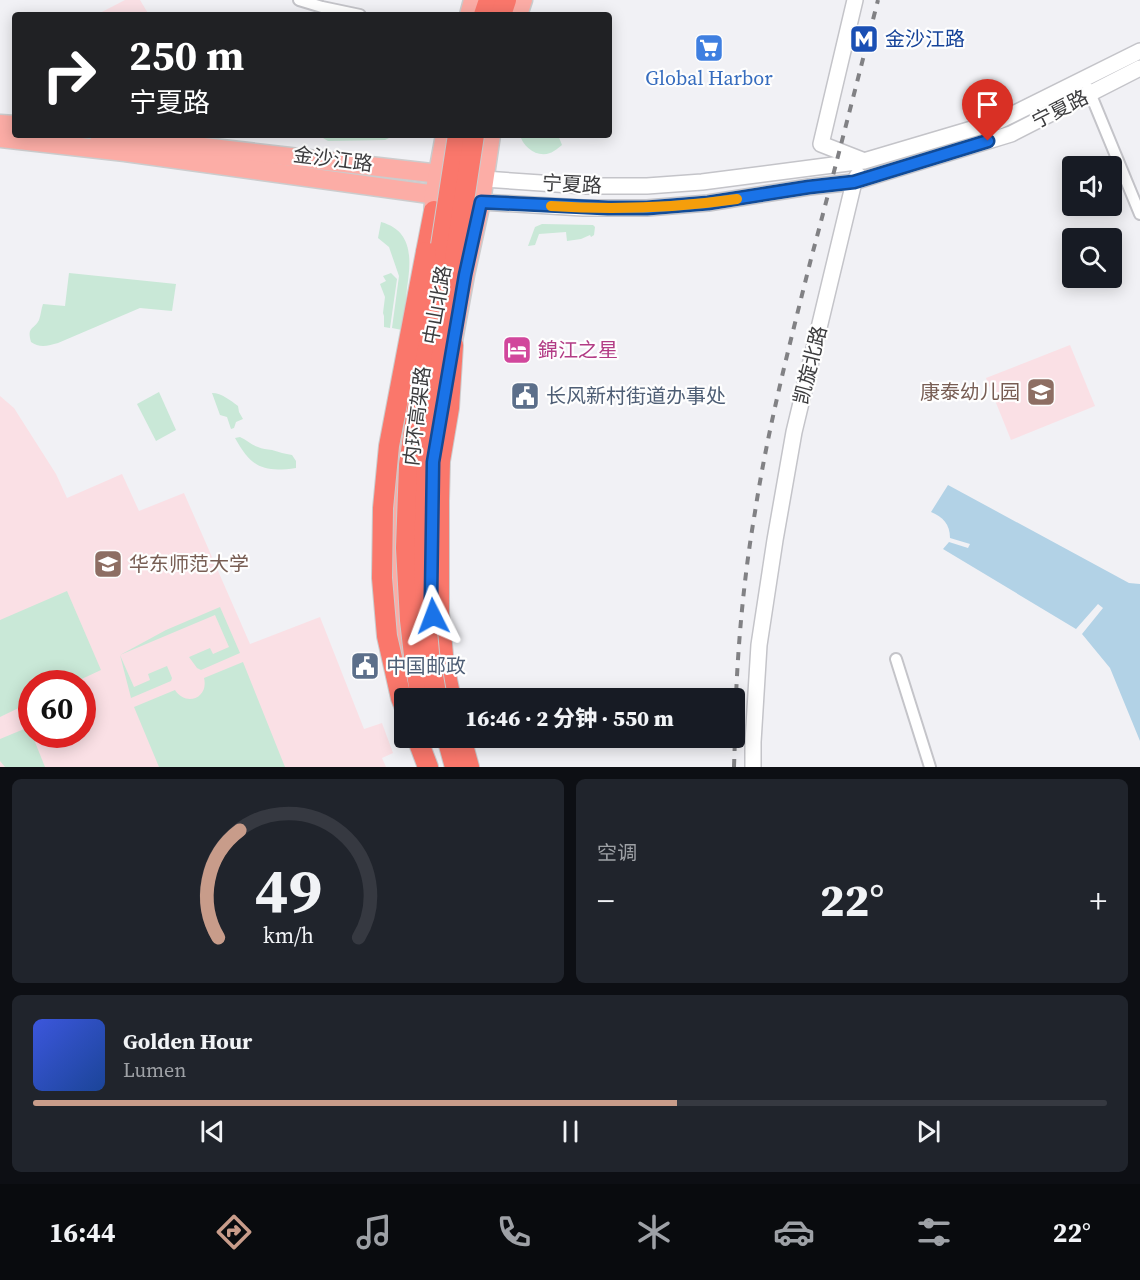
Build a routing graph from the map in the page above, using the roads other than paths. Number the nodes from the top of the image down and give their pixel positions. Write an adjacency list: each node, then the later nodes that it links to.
1 (299, 0): 3 (street)
2 (855, 0): 13 (main road)
3 (346, 12)
4 (1140, 51): 6 (main road, 宁夏路)
5 (1140, 68): 6 (main road, 宁夏路)
6 (1087, 86): 13 (main road, 宁夏路); 16 (main road, 宁夏路); 19 (street)
7 (0, 138): 18 (main road, 金沙江路)
8 (126, 138): 14 (main road, 金沙江路)
9 (445, 138): 14 (main road, 中山北路)
10 (458, 138): 26 (highway, 内环高架路, bridge)
11 (474, 138): 27 (highway, 内环高架路, bridge)
12 (491, 138): 15 (main road, 中山北路)
13 (864, 161): 15 (main road, 宁夏路); 16 (main road, 凯旋北路)
14 (439, 173): 15 (main road, 金沙江路); 18 (main road, 中山北路)
15 (484, 179): 17 (main road, 中山北路)
16 (854, 182): 17 (main road, 宁夏路); 44 (main road, 凯旋北路)
17 (481, 202): 18 (main road, 金沙江路); 20 (main road, 中山北路)
18 (434, 203): 21 (main road, 中山北路); 24 (highway, bridge)
19 (1140, 214)
20 (453, 345): 28 (main road, 中山北路); 29 (highway)
21 (396, 562): 23 (main road, 中山北路); 25 (main road, 中山北路)
22 (896, 658): 45 (street)
23 (396, 688)
24 (399, 688)
25 (410, 688)
26 (419, 688)
27 (435, 688)
28 (444, 688)
29 (449, 688)
30 (412, 748): 37 (main road)
31 (421, 748): 38 (highway)
32 (427, 748): 39 (main road)
33 (434, 748): 40 (highway)
34 (450, 748): 41 (highway)
35 (459, 748): 42 (main road)
36 (464, 748): 43 (highway)
37 (417, 767)
38 (428, 767)
39 (433, 767)
40 (439, 767)
41 (455, 767)
42 (464, 767)
43 (469, 767)
44 (753, 767)
45 (930, 767)

